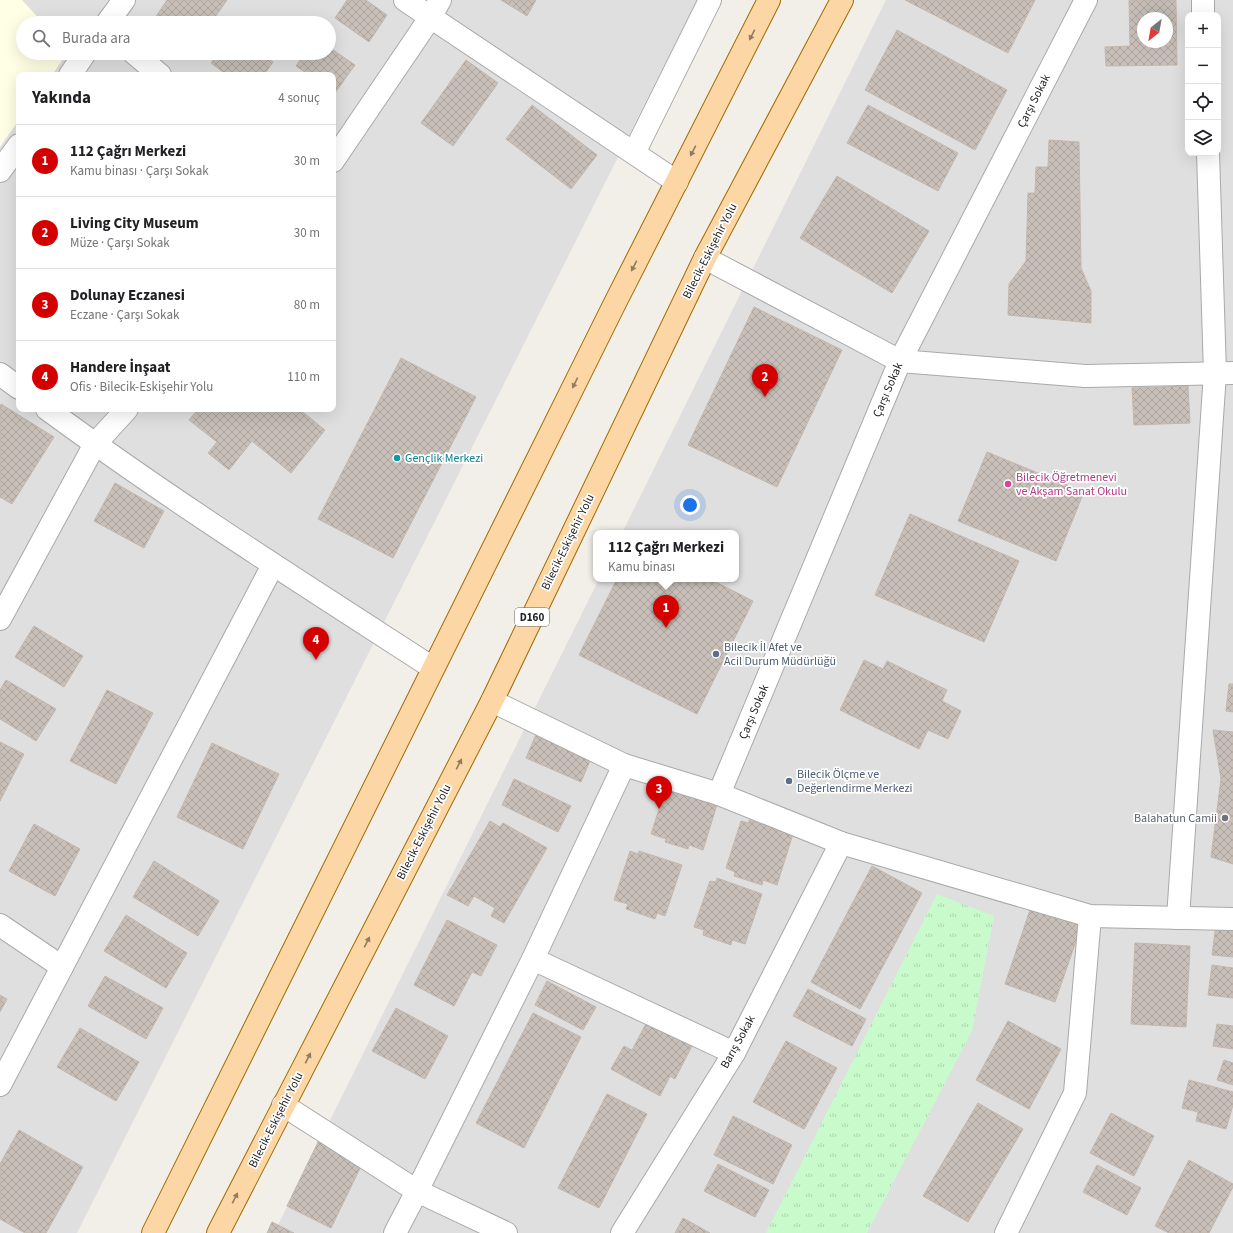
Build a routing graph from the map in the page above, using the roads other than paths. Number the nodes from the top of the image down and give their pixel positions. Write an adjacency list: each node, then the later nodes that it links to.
1 (124, 0): 10 (street)
2 (405, 0): 8 (street)
3 (710, 0): 16 (street)
4 (769, 0): 20 (main road, one-way to 20)
5 (842, 0): 21 (main road, Bilecik-Eskişehir Yolu / D160)
6 (1086, 0): 22 (street, Çarşı Sokak)
7 (1203, 0): 9 (street)
8 (435, 9): 16 (street); 18 (street)
9 (1204, 12)
10 (112, 16)
11 (81, 60): 13 (street)
12 (142, 60): 14 (street)
13 (72, 72)
14 (156, 72)
15 (16, 149): 19 (street)
16 (634, 153): 20 (street)
17 (1208, 156): 23 (street)
18 (336, 157)
19 (0, 171)
20 (677, 182): 31 (main road, one-way to 31)
21 (705, 258): 22 (street); 32 (main road, Bilecik-Eskişehir Yolu / D160)
22 (900, 361): 23 (street); 34 (street, Çarşı Sokak)
23 (1224, 373): 37 (street)
24 (0, 374): 25 (street)
25 (16, 386)
26 (51, 412): 28 (street)
27 (124, 412): 28 (street)
28 (95, 444): 29 (street); 30 (street)
29 (273, 565): 31 (street); 41 (street)
30 (0, 619)
31 (433, 668): 46 (main road)
32 (492, 701): 33 (street); 44 (main road, Bilecik-Eskişehir Yolu / D160, one-way to 32)
33 (624, 765): 34 (street); 40 (street)
34 (719, 794): 35 (street)
35 (841, 843): 36 (street); 42 (street, Barış Sokak)
36 (1090, 916): 37 (street); 51 (street)
37 (1178, 918): 38 (street)
38 (1233, 919)
39 (0, 925): 41 (street)
40 (533, 959): 42 (street); 45 (street)
41 (62, 967): 43 (street)
42 (734, 1053): 50 (street, Barış Sokak)
43 (0, 1085)
44 (283, 1105): 45 (street); 47 (main road, Bilecik-Eskişehir Yolu / D160, one-way to 44)
45 (418, 1191): 48 (street); 49 (street)
46 (153, 1233)
47 (218, 1233)
48 (395, 1233)
49 (506, 1233)
50 (622, 1233)
51 (1006, 1233)

